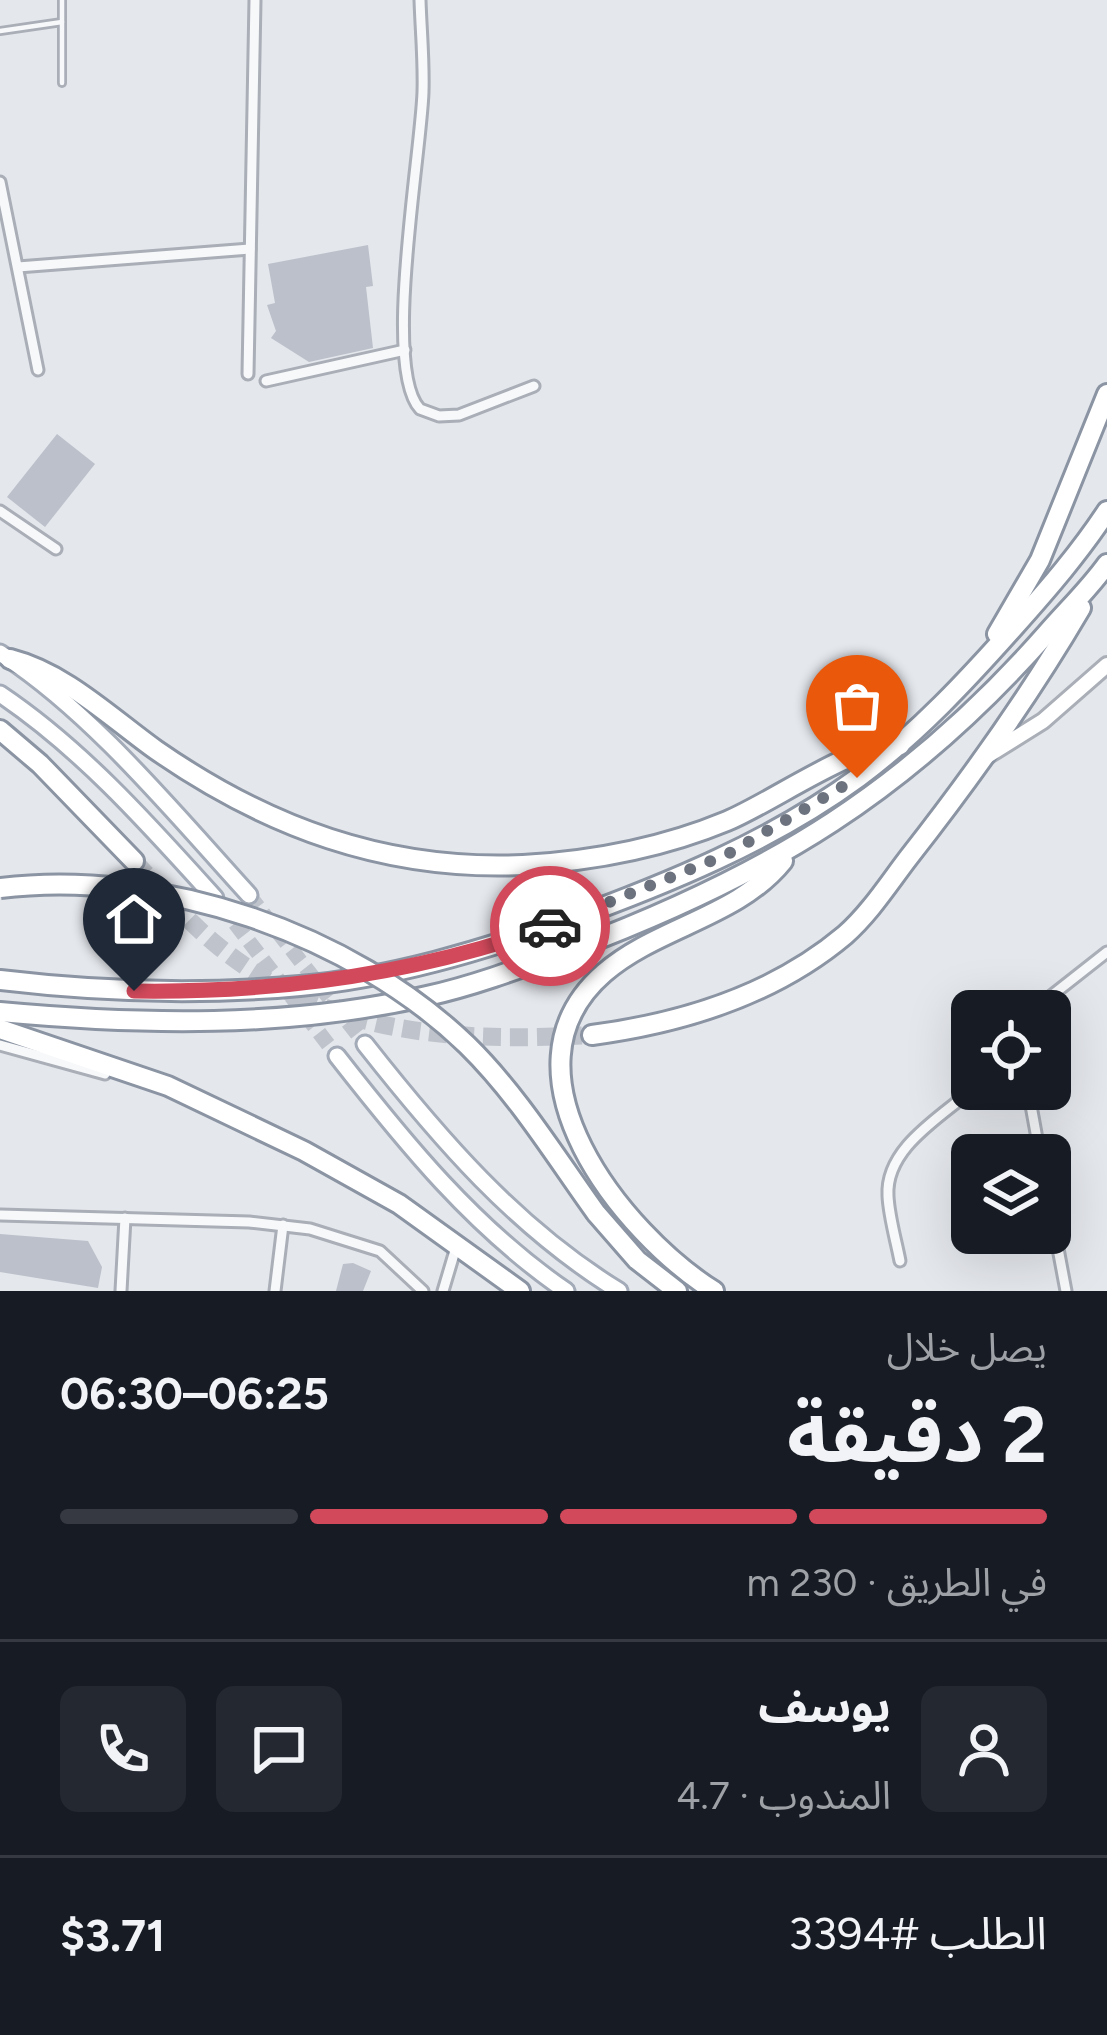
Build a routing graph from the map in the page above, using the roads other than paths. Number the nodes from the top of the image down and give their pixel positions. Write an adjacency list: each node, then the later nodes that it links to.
1 (62, 0): 4 (lane)
2 (254, 0): 9 (street)
3 (420, 0): 11 (street)
4 (62, 22): 5 (lane); 6 (lane)
5 (0, 31)
6 (62, 83)
7 (0, 182): 8 (street)
8 (2, 209): 10 (street)
9 (250, 249): 10 (street); 13 (street)
10 (18, 267): 12 (street)
11 (405, 350): 14 (street); 15 (street)
12 (38, 370)
13 (248, 374)
14 (266, 381)
15 (534, 386)
16 (1107, 394): 23 (highway)
17 (0, 511): 19 (street)
18 (1107, 511): 23 (highway)
19 (56, 550)
20 (1105, 567): 27 (highway); 28 (highway)
21 (5, 656): 26 (highway); 31 (main road)
22 (1107, 665): 27 (street)
23 (973, 674): 26 (highway)
24 (0, 694): 32 (main road)
25 (0, 730): 29 (highway)
26 (900, 745): 34 (highway)
27 (983, 758): 38 (highway)
28 (789, 852): 36 (highway); 58 (highway)
29 (134, 861)
30 (0, 888): 57 (highway, bridge)
31 (249, 895)
32 (215, 898)
33 (1107, 952): 35 (street)
34 (0, 980)
35 (1059, 990)
36 (0, 1012)
37 (0, 1029): 42 (highway)
38 (592, 1035)
39 (365, 1044): 56 (main road)
40 (0, 1045): 42 (street)
41 (337, 1056): 55 (main road)
42 (168, 1086): 47 (highway)
43 (951, 1108): 49 (street)
44 (0, 1215): 45 (street)
45 (125, 1218): 46 (street); 50 (street)
46 (283, 1225): 51 (street); 52 (street)
47 (457, 1244): 53 (street); 54 (highway)
48 (1059, 1254): 59 (street)
49 (899, 1261)
50 (122, 1291)
51 (275, 1291)
52 (423, 1291)
53 (443, 1291)
54 (520, 1291)
55 (566, 1291)
56 (619, 1291)
57 (676, 1291)
58 (715, 1291)
59 (1066, 1291)

